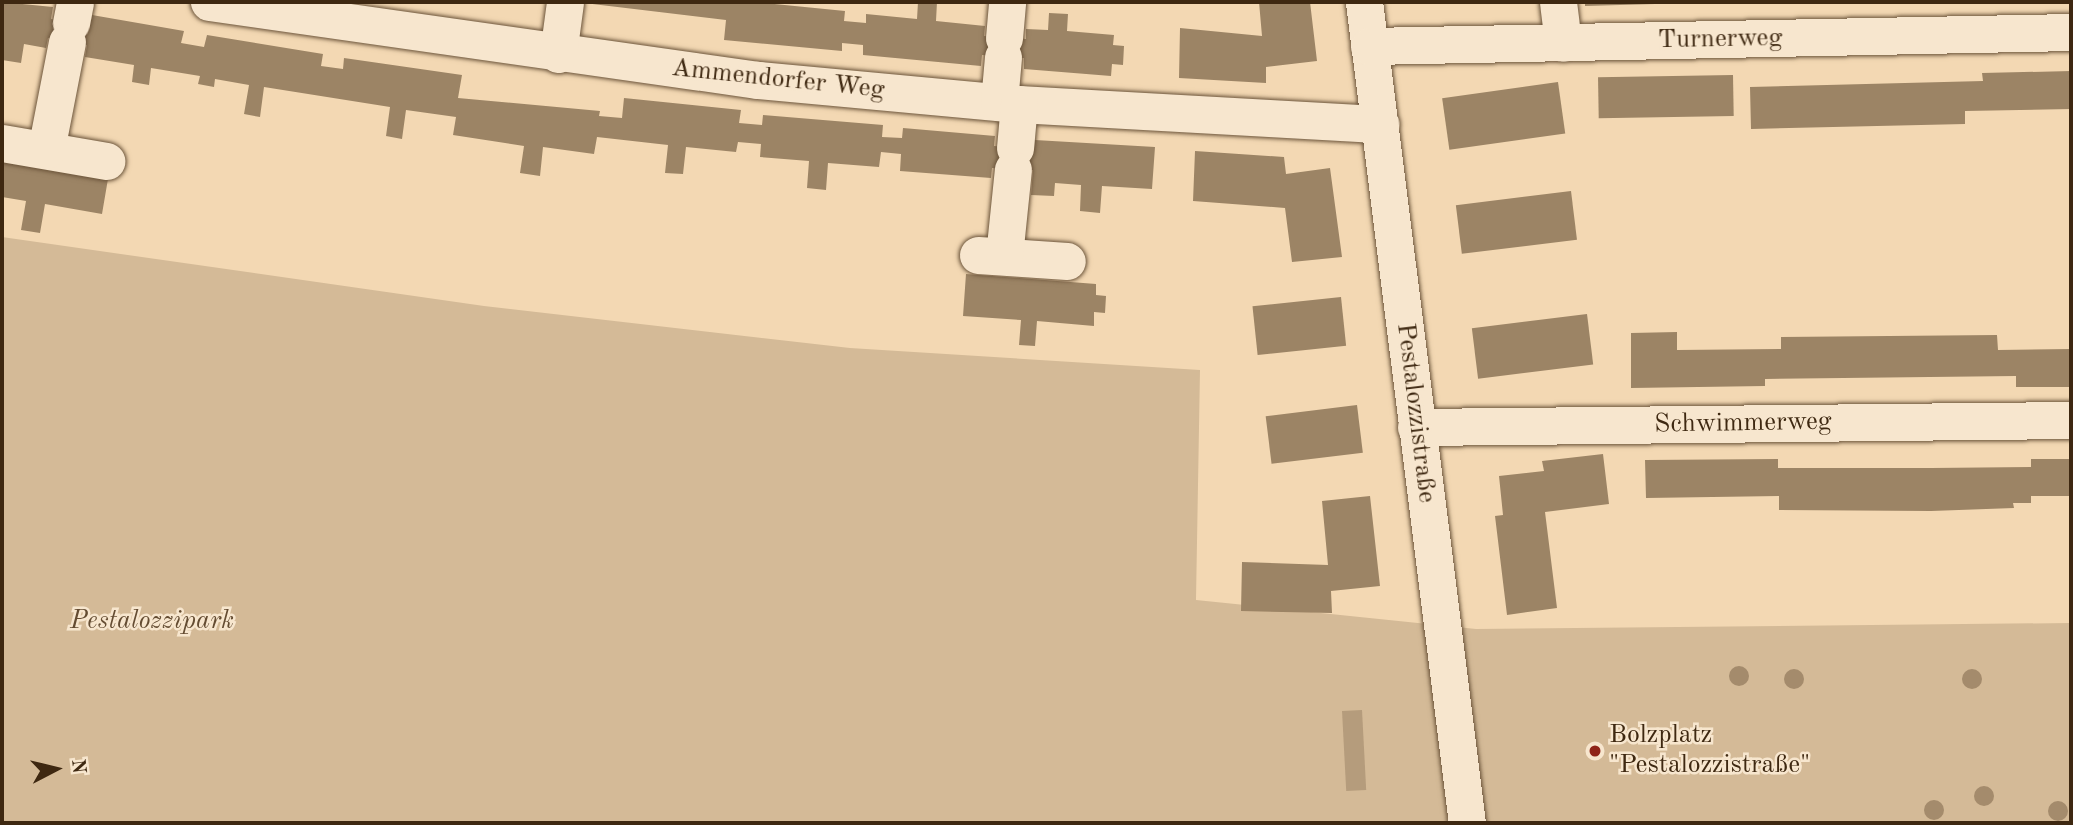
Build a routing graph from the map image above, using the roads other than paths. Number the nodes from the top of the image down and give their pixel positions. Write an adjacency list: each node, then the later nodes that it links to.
1 (209, 2): 10 (street, Ammendorfer Weg)
2 (565, 2): 10 (street)
3 (1007, 2): 11 (street)
4 (1364, 2): 9 (street, Pestalozzistraße)
5 (1558, 2): 8 (street)
6 (71, 22): 14 (street)
7 (2071, 32): 8 (street, Turnerweg)
8 (1563, 43): 9 (street, Turnerweg)
9 (1369, 46): 12 (street, Pestalozzistraße)
10 (558, 54): 11 (street, Ammendorfer Weg)
11 (1009, 103): 12 (street, Ammendorfer Weg); 16 (street)
12 (1380, 124): 18 (street, Pestalozzistraße)
13 (2, 143): 14 (street)
14 (46, 150): 15 (street)
15 (106, 160)
16 (1067, 261)
17 (2071, 420): 18 (street, Schwimmerweg)
18 (1416, 427): 19 (street, Pestalozzistraße)
19 (1467, 823)

